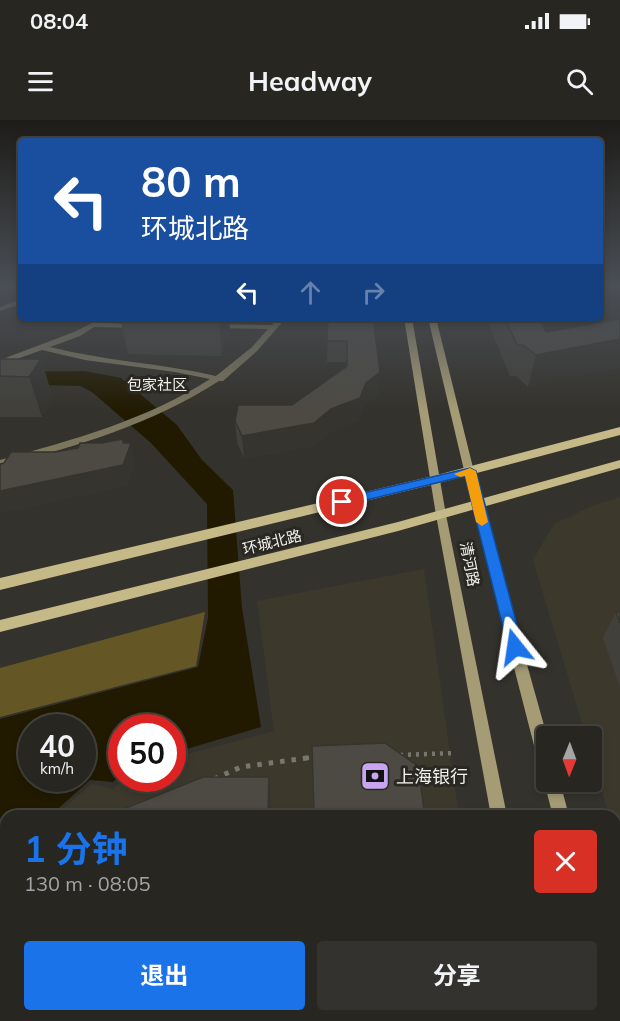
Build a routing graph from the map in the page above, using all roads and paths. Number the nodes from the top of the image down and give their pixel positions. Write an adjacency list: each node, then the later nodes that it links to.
1 (85, 328): 7 (street)
2 (274, 328): 9 (street)
3 (410, 328): 14 (main road, 清河路)
4 (434, 328): 13 (main road, 清河路)
5 (600, 328): 6 (street)
6 (620, 331)
7 (40, 347): 8 (street); 9 (street)
8 (0, 363)
9 (220, 379): 11 (street)
10 (620, 431): 13 (main road, 环城北路)
11 (0, 464)
12 (620, 464): 15 (main road, 环城北路)
13 (470, 471): 14 (main road, 环城北路); 15 (main road, 清河路)
14 (435, 480): 16 (main road, 清河路); 17 (main road, 环城北路)
15 (477, 504): 16 (main road, 环城北路); 19 (main road, 清河路)
16 (441, 515): 18 (main road, 环城北路); 25 (main road, 清河路)
17 (0, 584)
18 (0, 626)
19 (537, 726)
20 (456, 753): 21 (path)
21 (389, 755)
22 (322, 757): 23 (path)
23 (210, 780)
24 (555, 792): 26 (main road)
25 (498, 810)
26 (559, 810)

